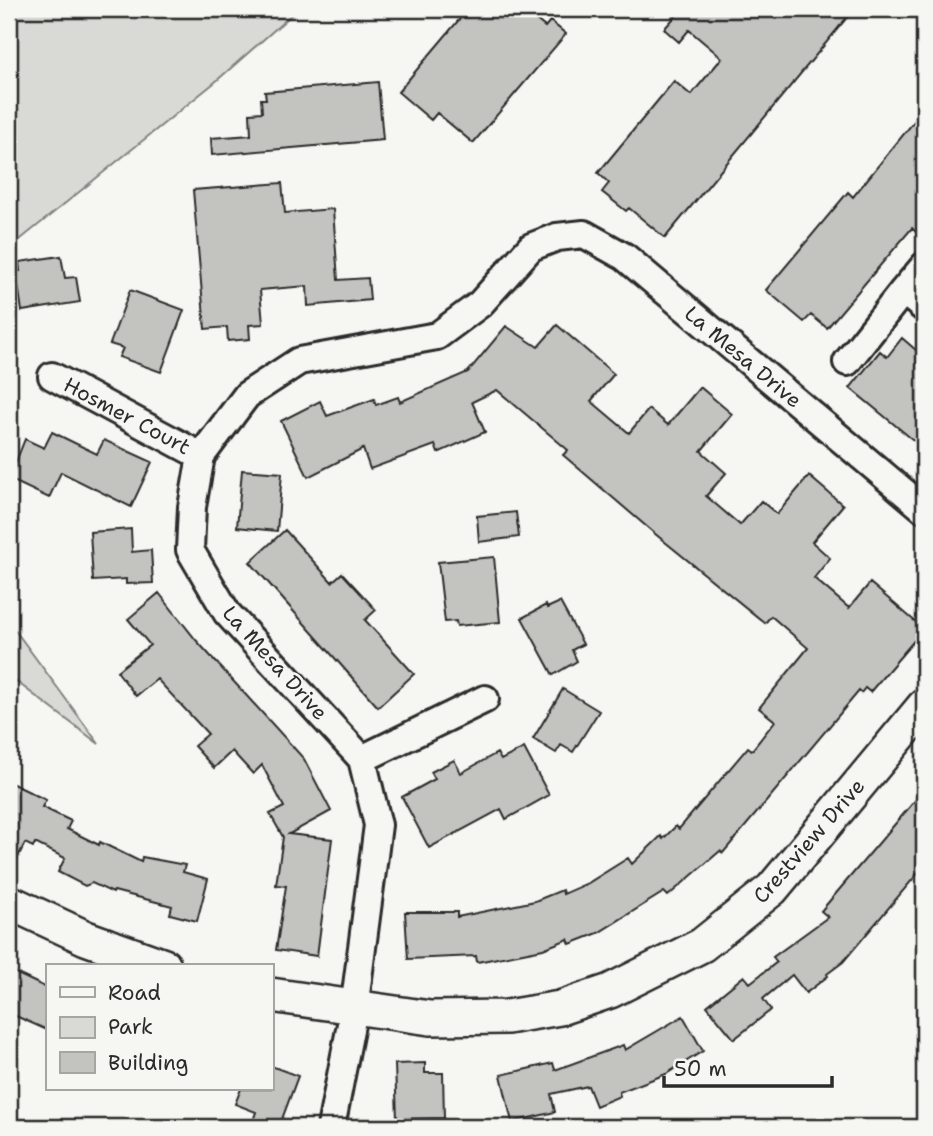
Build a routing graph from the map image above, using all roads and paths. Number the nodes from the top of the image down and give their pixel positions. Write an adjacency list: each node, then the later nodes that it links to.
1 (924, 265): 2 (street)
2 (903, 291): 3 (street); 4 (street)
3 (924, 308)
4 (846, 362)
5 (52, 376): 6 (street, Hosmer Court)
6 (201, 456): 7 (street, La Mesa Drive); 10 (street, La Mesa Drive)
7 (924, 509)
8 (485, 699): 10 (street)
9 (924, 706): 14 (main road, Crestview Drive)
10 (362, 759): 14 (street, La Mesa Drive)
11 (9, 902): 12 (main road)
12 (158, 964)
13 (273, 995): 14 (main road, Crestview Drive)
14 (354, 1009): 15 (street, La Mesa Drive)
15 (331, 1127)

